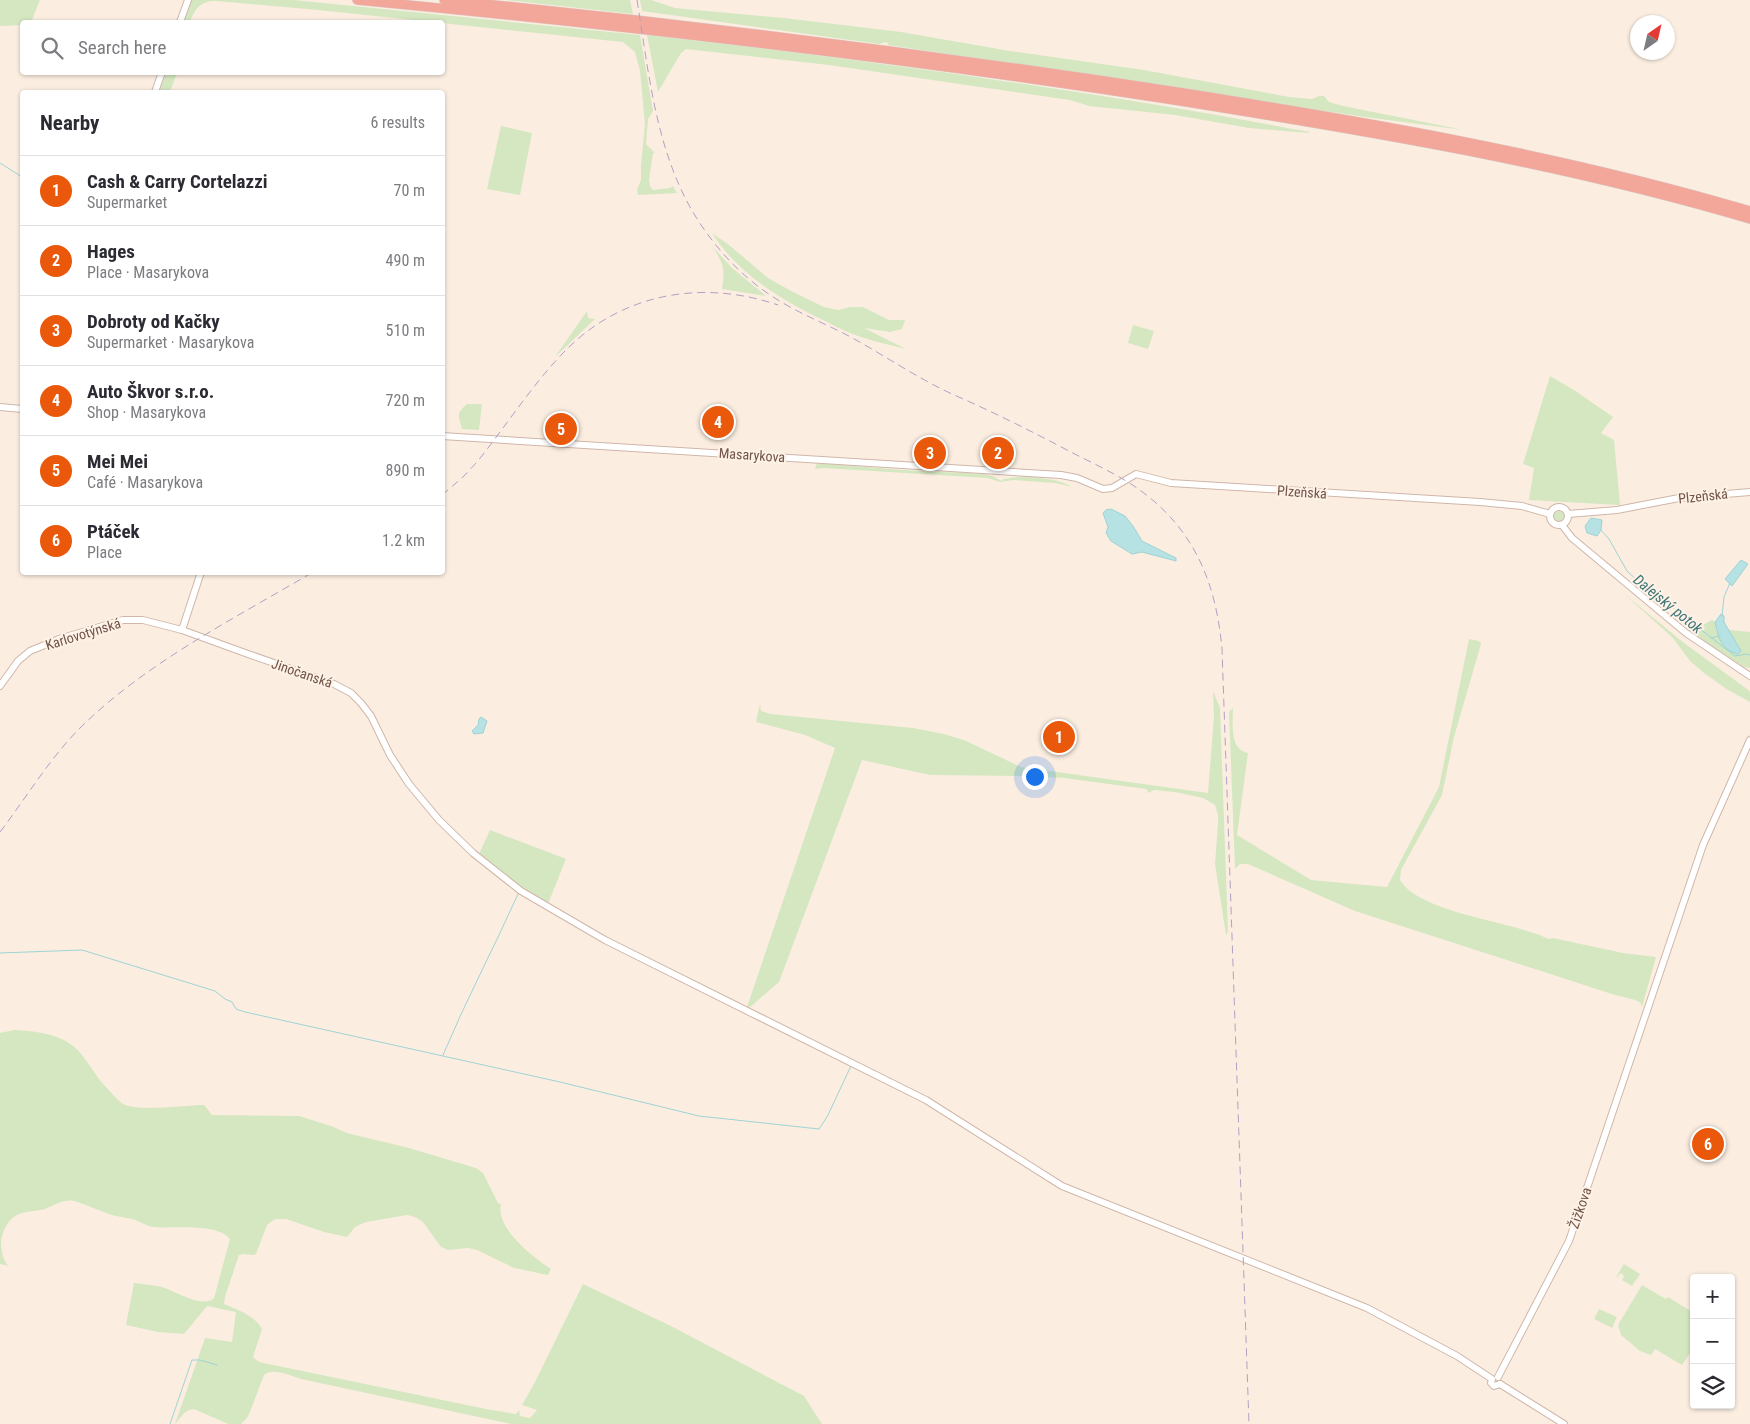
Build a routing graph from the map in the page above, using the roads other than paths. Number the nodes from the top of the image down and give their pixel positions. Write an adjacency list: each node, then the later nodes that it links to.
1 (188, 0): 4 (street)
2 (357, 0): 8 (highway)
3 (444, 0): 7 (highway)
4 (181, 20)
5 (161, 75): 6 (street)
6 (156, 90)
7 (1750, 211)
8 (1750, 219)
9 (0, 407): 10 (street)
10 (20, 409)
11 (445, 436): 12 (street, Masarykova)
12 (1061, 475): 14 (street, Plzeňská)
13 (1750, 492): 15 (street, Plzeňská)
14 (1550, 514): 15 (street, Plzeňská); 16 (street, Plzeňská)
15 (1568, 514): 16 (street)
16 (1562, 525): 19 (street)
17 (200, 575): 18 (street)
18 (182, 630): 20 (street, Karlovotýnská); 22 (street, Jinočanská)
19 (1750, 676)
20 (0, 686)
21 (1750, 740): 22 (street, Žižkova)
22 (1495, 1378): 23 (street)
23 (1564, 1424)

